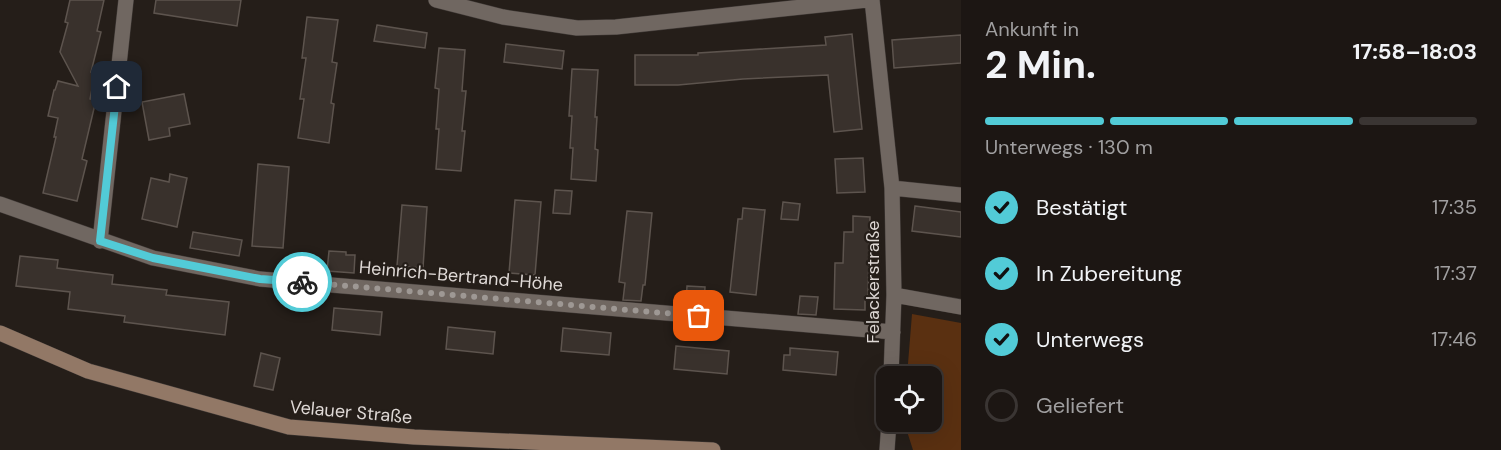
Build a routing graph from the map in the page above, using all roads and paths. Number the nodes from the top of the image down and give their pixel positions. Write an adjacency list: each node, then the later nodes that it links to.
1 (126, 0): 8 (street)
2 (436, 0): 3 (street)
3 (867, 0)
4 (872, 0): 5 (street, Felackerstraße)
5 (892, 188): 6 (street); 9 (street, Felackerstraße)
6 (961, 195)
7 (0, 204): 8 (street, Heinrich-Bertrand-Höhe)
8 (100, 241): 11 (street, Heinrich-Bertrand-Höhe)
9 (894, 295): 10 (street); 11 (street, Felackerstraße)
10 (961, 307)
11 (892, 332): 13 (street, Felackerstraße)
12 (0, 333): 15 (main road, Velauer Straße)
13 (891, 366)
14 (888, 432): 16 (street)
15 (713, 450)
16 (887, 450)

